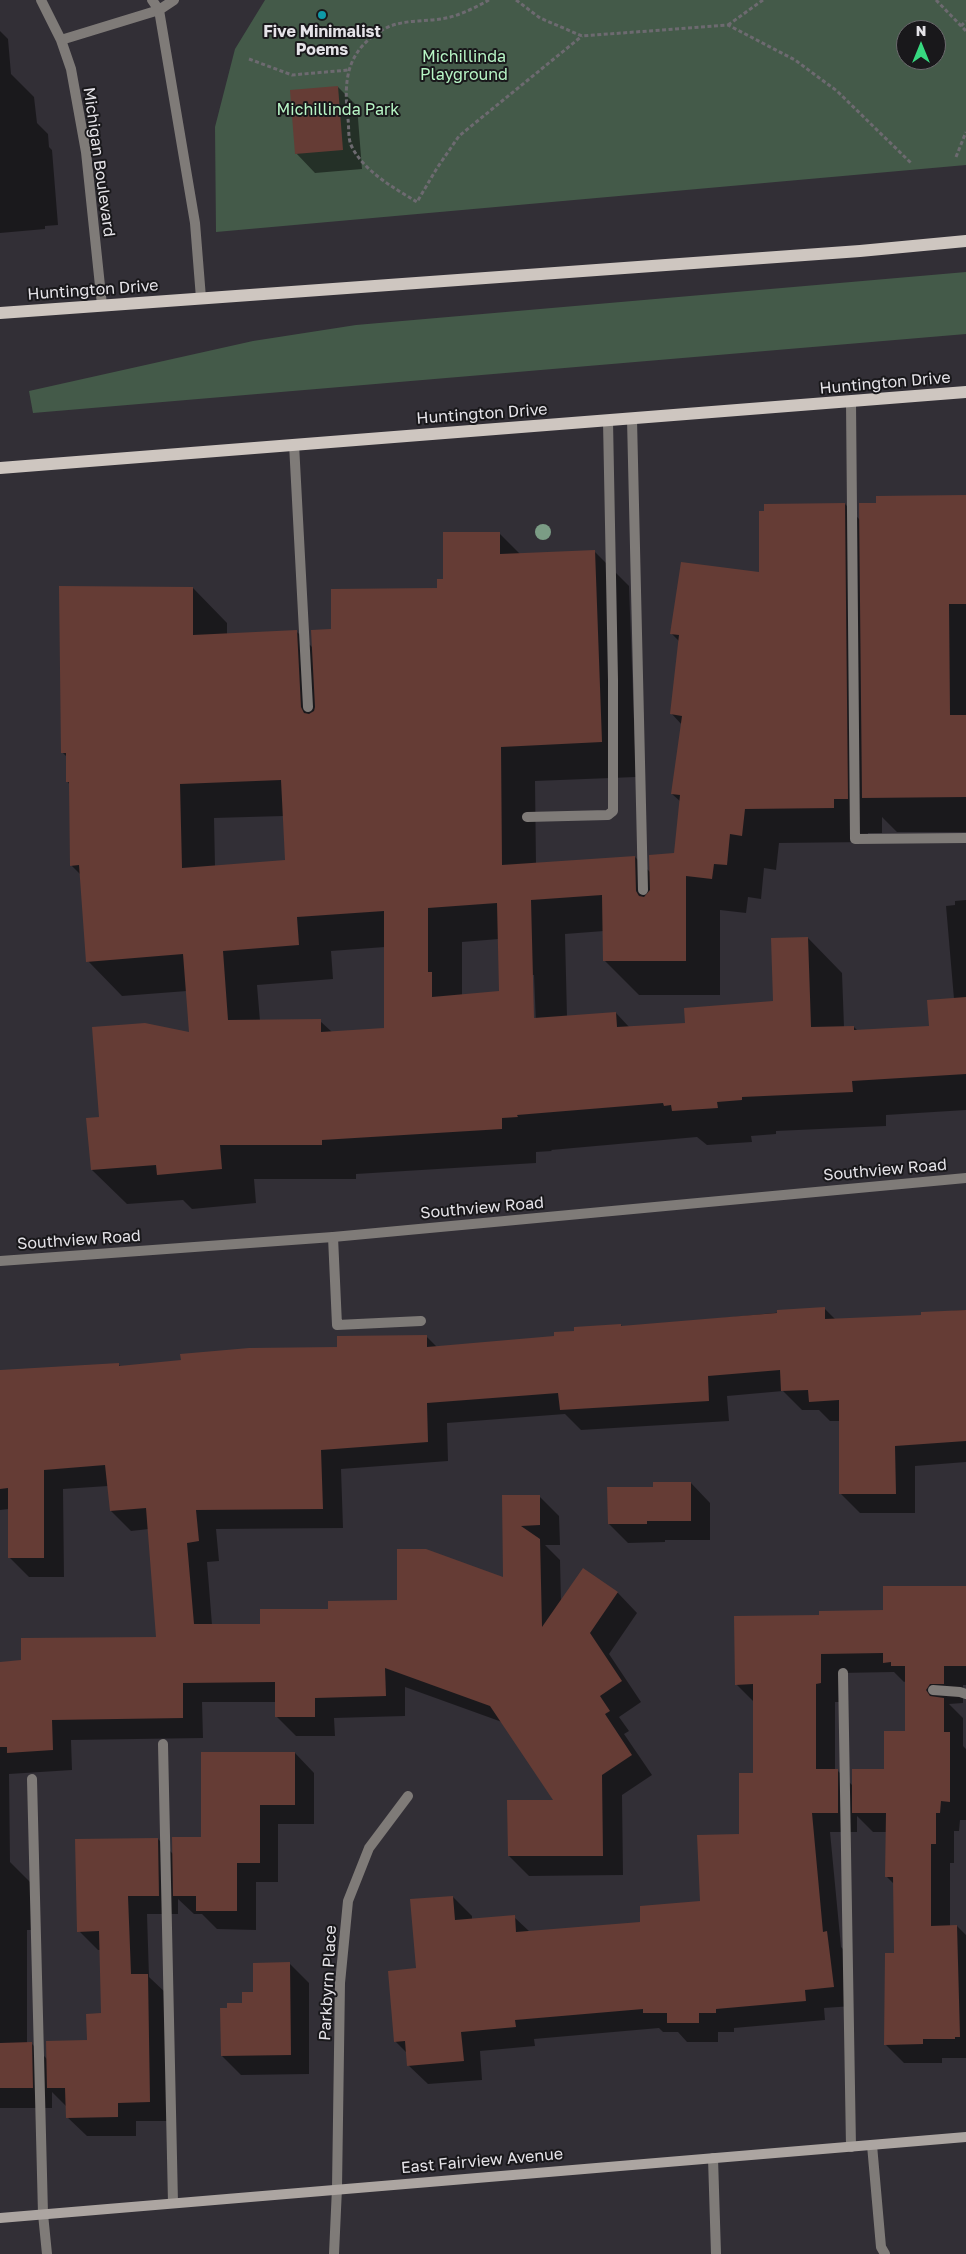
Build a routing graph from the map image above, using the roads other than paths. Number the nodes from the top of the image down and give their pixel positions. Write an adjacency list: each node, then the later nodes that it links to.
1 (41, 0): 5 (street, Michigan Boulevard)
2 (152, 0): 4 (street)
3 (174, 0): 4 (street)
4 (159, 10): 5 (street); 7 (street)
5 (61, 40): 8 (street, Michigan Boulevard)
6 (966, 241): 7 (main road, Huntington Drive)
7 (201, 298): 8 (main road, Huntington Drive)
8 (102, 305): 9 (main road, Huntington Drive)
9 (0, 313)
10 (966, 392): 11 (main road, Huntington Drive)
11 (851, 402): 12 (main road, Huntington Drive); 18 (street)
12 (632, 419): 13 (main road, Huntington Drive); 19 (street)
13 (608, 421): 14 (main road, Huntington Drive); 17 (street)
14 (294, 444): 15 (main road, Huntington Drive); 16 (street)
15 (0, 468)
16 (308, 707)
17 (527, 817)
18 (966, 838)
19 (643, 890)
20 (966, 1178): 21 (street, Southview Road)
21 (333, 1237): 22 (street, Southview Road); 23 (street)
22 (0, 1260)
23 (421, 1322)
24 (844, 1673): 32 (street)
25 (934, 1690): 26 (street)
26 (966, 1694)
27 (163, 1744): 35 (street)
28 (32, 1779): 36 (street)
29 (408, 1796): 34 (street, Parkbyrn Place)
30 (966, 2136): 31 (street, East Fairview Avenue)
31 (872, 2145): 32 (street, East Fairview Avenue); 41 (street)
32 (851, 2147): 33 (street, East Fairview Avenue)
33 (713, 2158): 34 (street, East Fairview Avenue); 40 (street)
34 (336, 2188): 35 (street, East Fairview Avenue); 39 (street, Parkbyrn Place)
35 (173, 2202): 36 (street, East Fairview Avenue)
36 (44, 2214): 37 (street, East Fairview Avenue); 38 (street)
37 (0, 2218)
38 (48, 2254)
39 (334, 2254)
40 (716, 2254)
41 (885, 2254)

